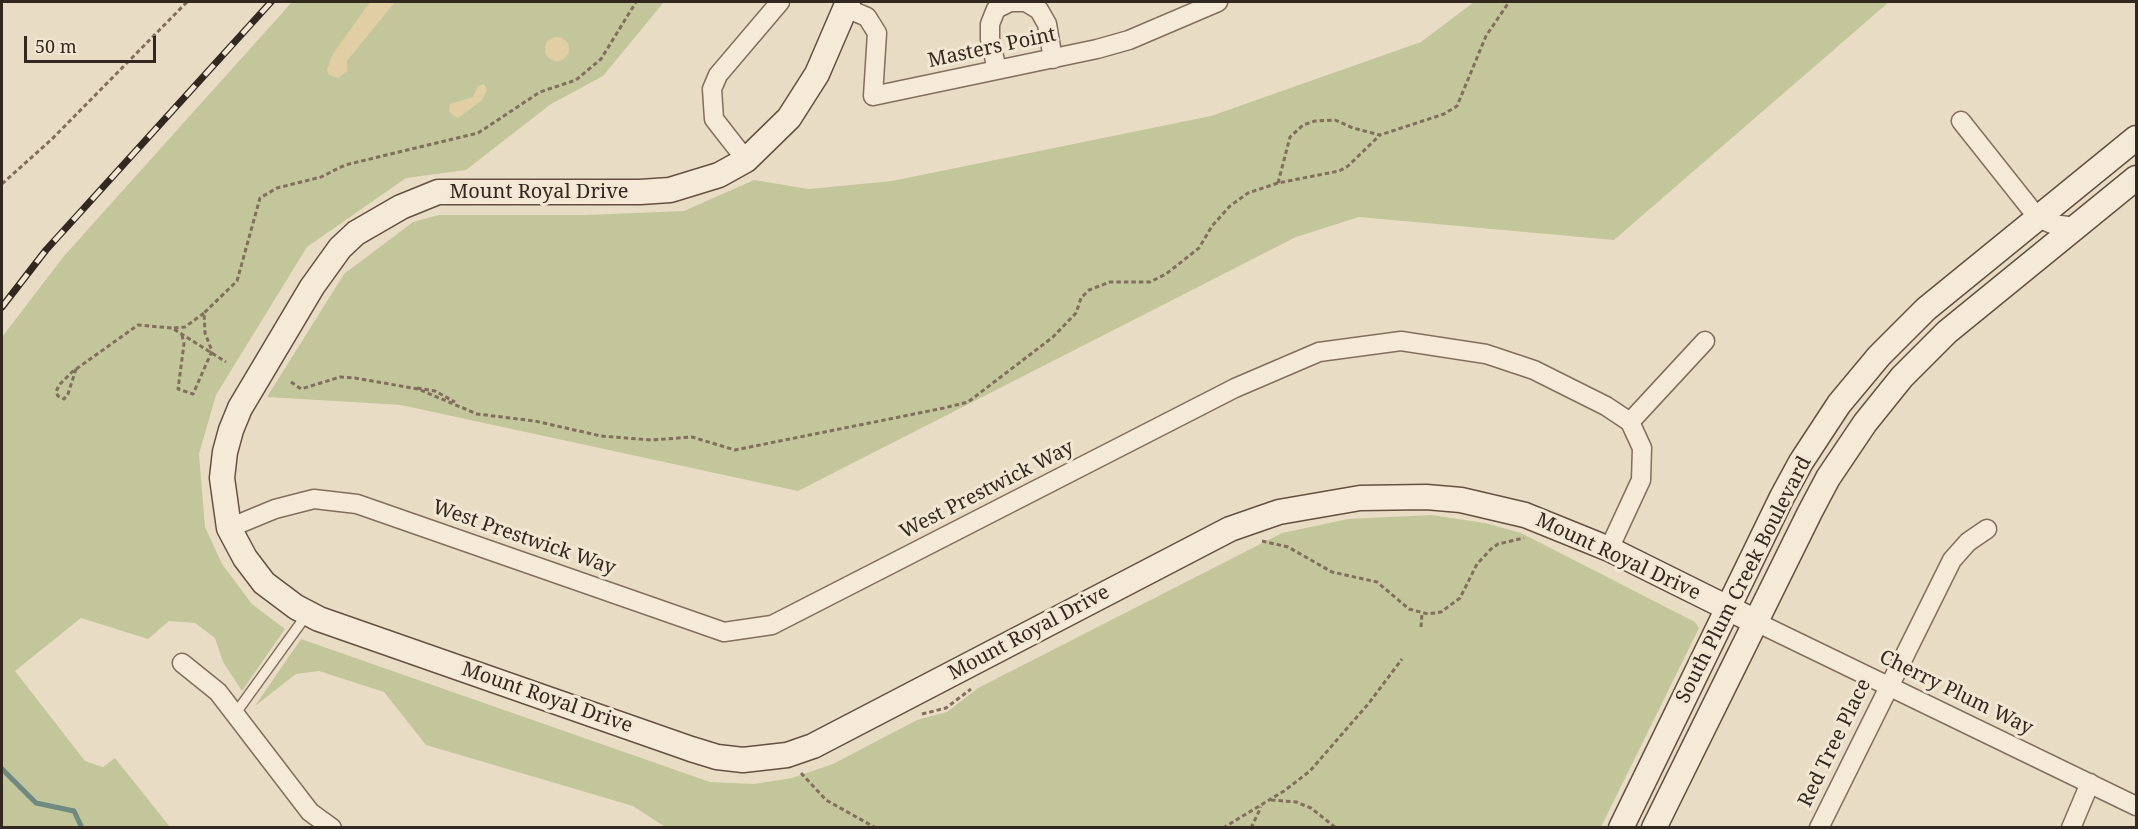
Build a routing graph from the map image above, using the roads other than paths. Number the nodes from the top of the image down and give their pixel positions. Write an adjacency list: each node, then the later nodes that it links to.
1 (780, 2): 8 (street)
2 (1218, 2): 4 (street, Masters Point)
3 (847, 5): 5 (street, Masters Point); 8 (street, Mount Royal Drive)
4 (1053, 59): 5 (street, Masters Point); 5 (street)
5 (998, 70)
6 (1961, 122): 10 (street)
7 (2136, 138): 10 (street, South Plum Creek Boulevard)
8 (746, 160): 14 (street, Mount Royal Drive)
9 (2136, 178): 11 (street, South Plum Creek Boulevard)
10 (2038, 218): 11 (street); 17 (street, South Plum Creek Boulevard)
11 (2076, 227): 19 (street, South Plum Creek Boulevard)
12 (1705, 341): 13 (street)
13 (1630, 422): 14 (street, West Prestwick Way); 16 (street)
14 (229, 528): 18 (street, Mount Royal Drive)
15 (1987, 529): 21 (street, Red Tree Place)
16 (1609, 549): 17 (street, Mount Royal Drive); 18 (street, Mount Royal Drive)
17 (1728, 609): 19 (street, Mount Royal Drive); 26 (street, South Plum Creek Boulevard)
18 (308, 614): 22 (lane)
19 (1756, 622): 21 (street, Cherry Plum Way); 27 (street, South Plum Creek Boulevard)
20 (182, 663): 22 (street)
21 (1889, 685): 23 (street, Cherry Plum Way); 28 (street, Red Tree Place)
22 (235, 714): 25 (street)
23 (2090, 783): 24 (street, Cherry Plum Way); 29 (street)
24 (2136, 806)
25 (332, 828)
26 (1621, 828)
27 (1654, 828)
28 (1819, 828)
29 (2071, 828)

